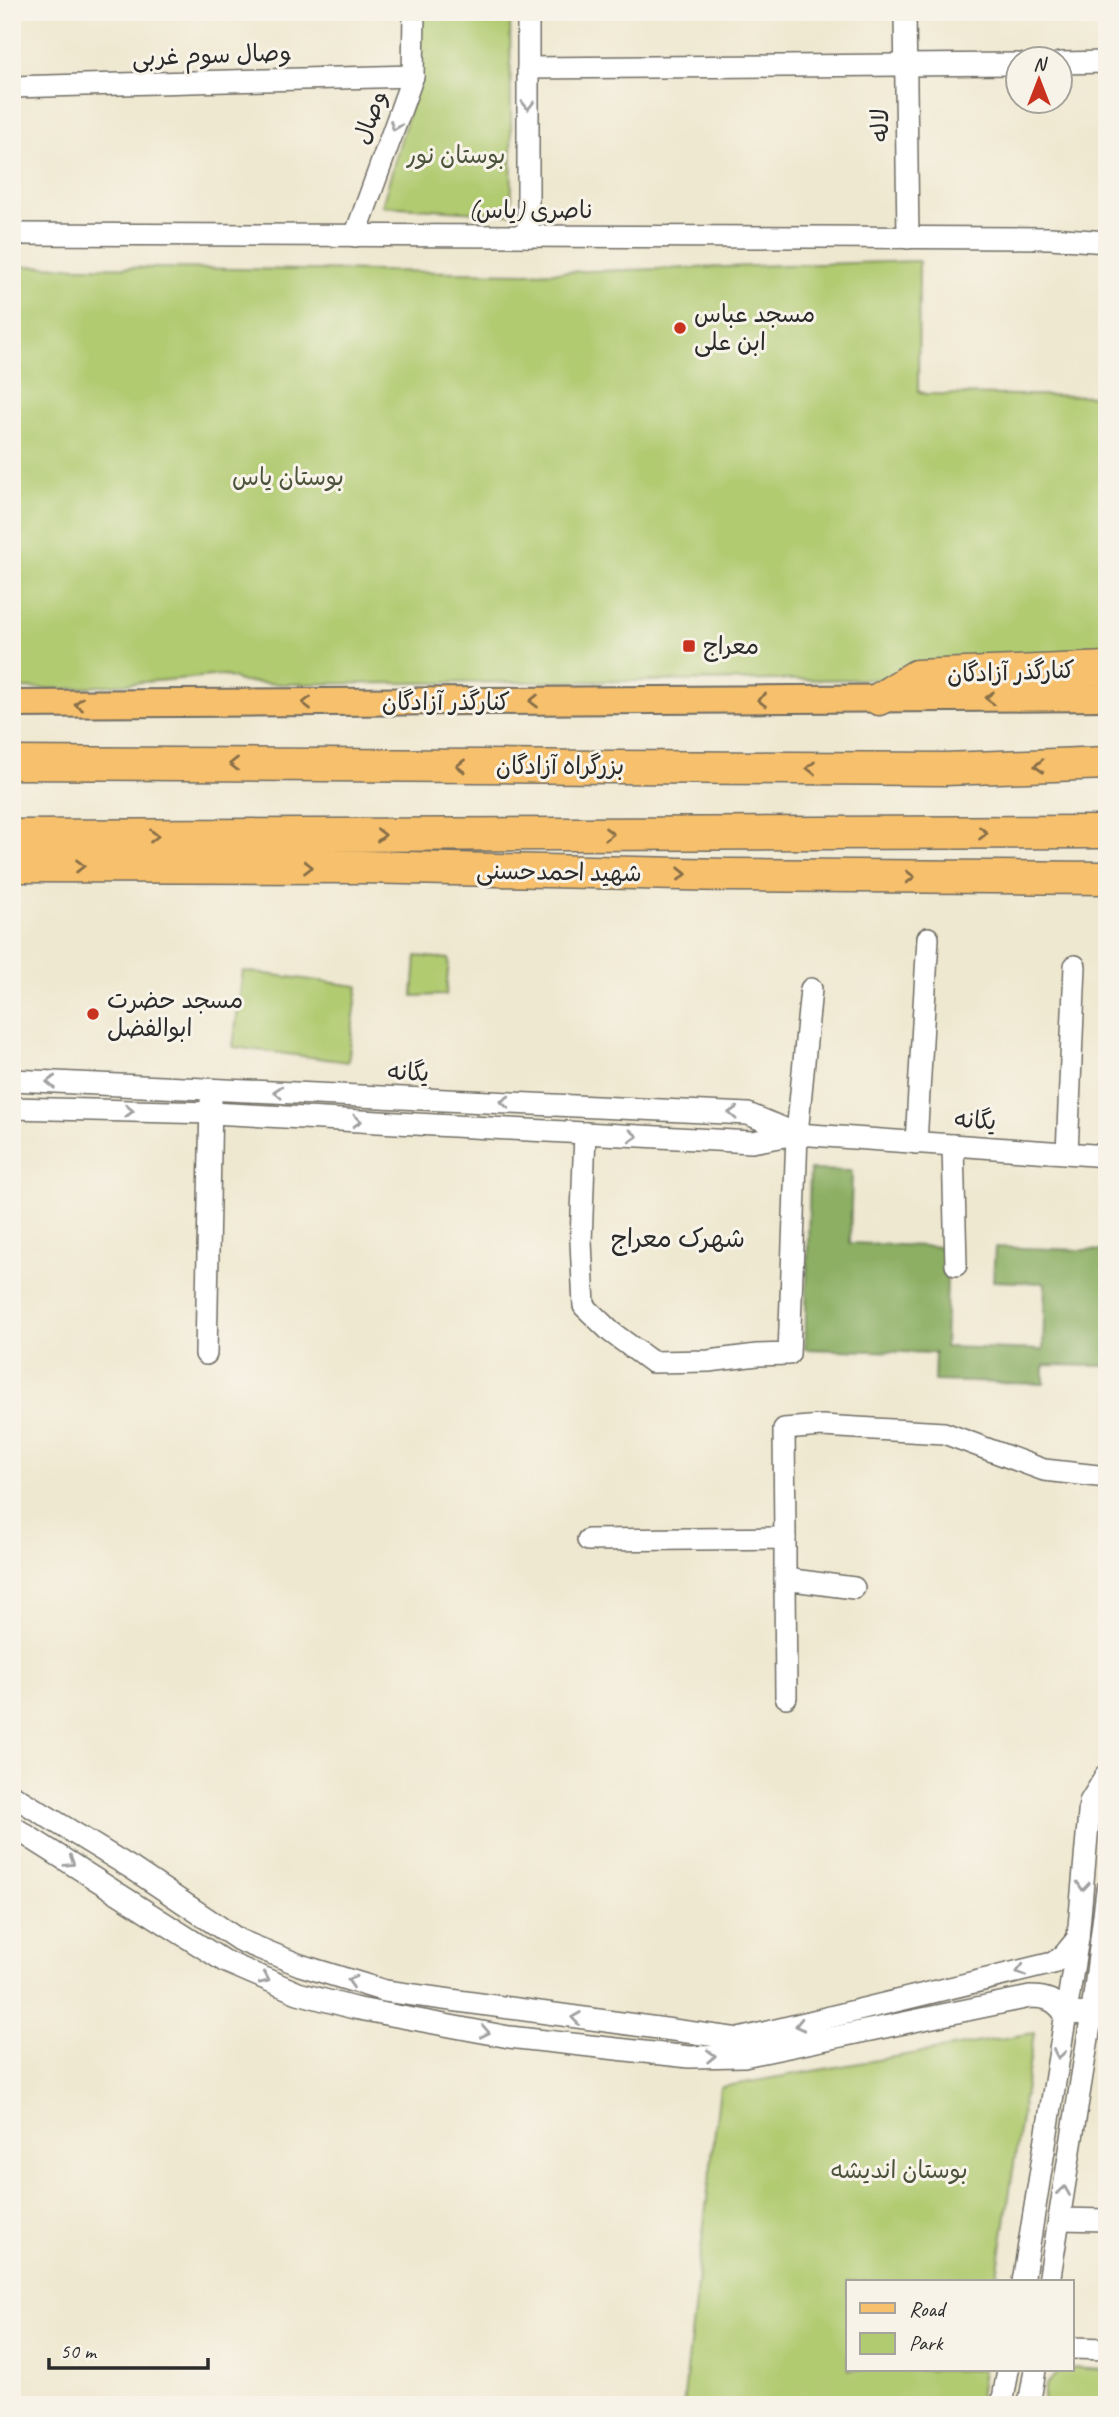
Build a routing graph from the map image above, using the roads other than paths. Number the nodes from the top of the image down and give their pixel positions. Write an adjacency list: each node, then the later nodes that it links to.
1 (414, 12): 9 (street, وصال)
2 (528, 12): 8 (street)
3 (905, 12): 7 (street, لاله)
4 (1107, 62): 5 (street)
5 (1074, 63)
6 (1004, 64): 7 (street)
7 (906, 66): 8 (street); 15 (street, لاله)
8 (528, 68): 14 (street, one-way to 14)
9 (413, 76): 10 (street, وصال سوم غربی); 13 (street, وصال, one-way to 13)
10 (12, 87)
11 (1107, 228): 16 (street)
12 (12, 234): 13 (street, ناصری (یاس))
13 (355, 236): 14 (street, ناصری (یاس))
14 (528, 236): 15 (street, ناصری (یاس))
15 (908, 238): 16 (street, ناصری (یاس))
16 (1050, 238): 17 (street)
17 (1107, 242)
18 (1107, 668): 20 (highway, کنارگذر آزادگان)
19 (1107, 696): 20 (main road, کنارگذر آزادگان, one-way to 20)
20 (879, 699): 21 (main road, کنارگذر آزادگان, one-way to 21)
21 (12, 704)
22 (12, 763): 23 (highway, بزرگراه آزادگان, one-way to 22)
23 (1107, 763)
24 (1107, 832): 25 (highway, one-way to 24)
25 (12, 836)
26 (12, 866): 27 (highway, شهید احمدحسنی, one-way to 27)
27 (1107, 878)
28 (928, 937): 37 (street)
29 (1075, 966): 39 (street)
30 (811, 989): 36 (street)
31 (12, 1080): 32 (street, یگانه, one-way to 31)
32 (211, 1089): 34 (street); 36 (street, یگانه, one-way to 32)
33 (12, 1108): 34 (street, یگانه, one-way to 34)
34 (211, 1114): 35 (street, یگانه, one-way to 35); 42 (street)
35 (585, 1133): 36 (street, یگانه, one-way to 36); 36 (street)
36 (797, 1134): 37 (street, یگانه)
37 (916, 1143): 38 (street, یگانه)
38 (953, 1145): 39 (street, یگانه); 41 (street)
39 (1067, 1153): 40 (street, یگانه)
40 (1107, 1156)
41 (956, 1265)
42 (206, 1354)
43 (1107, 1478): 44 (street)
44 (785, 1538): 45 (street); 46 (street)
45 (588, 1540)
46 (785, 1579): 47 (street); 48 (street)
47 (854, 1588)
48 (786, 1697)
49 (1107, 1774): 53 (street, one-way to 53)
50 (12, 1796): 53 (street, one-way to 50)
51 (12, 1826): 55 (street, one-way to 55)
52 (1107, 1890): 54 (street)
53 (1078, 1938): 55 (street)
54 (1092, 2013): 55 (street); 56 (street, one-way to 54)
55 (1065, 2014): 58 (street, one-way to 58)
56 (1060, 2220): 57 (street); 59 (street)
57 (1107, 2220)
58 (1023, 2280)
59 (1049, 2280)
60 (1074, 2348): 61 (street)
61 (1107, 2349)
62 (1009, 2372): 64 (street)
63 (1035, 2372): 65 (street)
64 (1002, 2405)
65 (1029, 2405)

